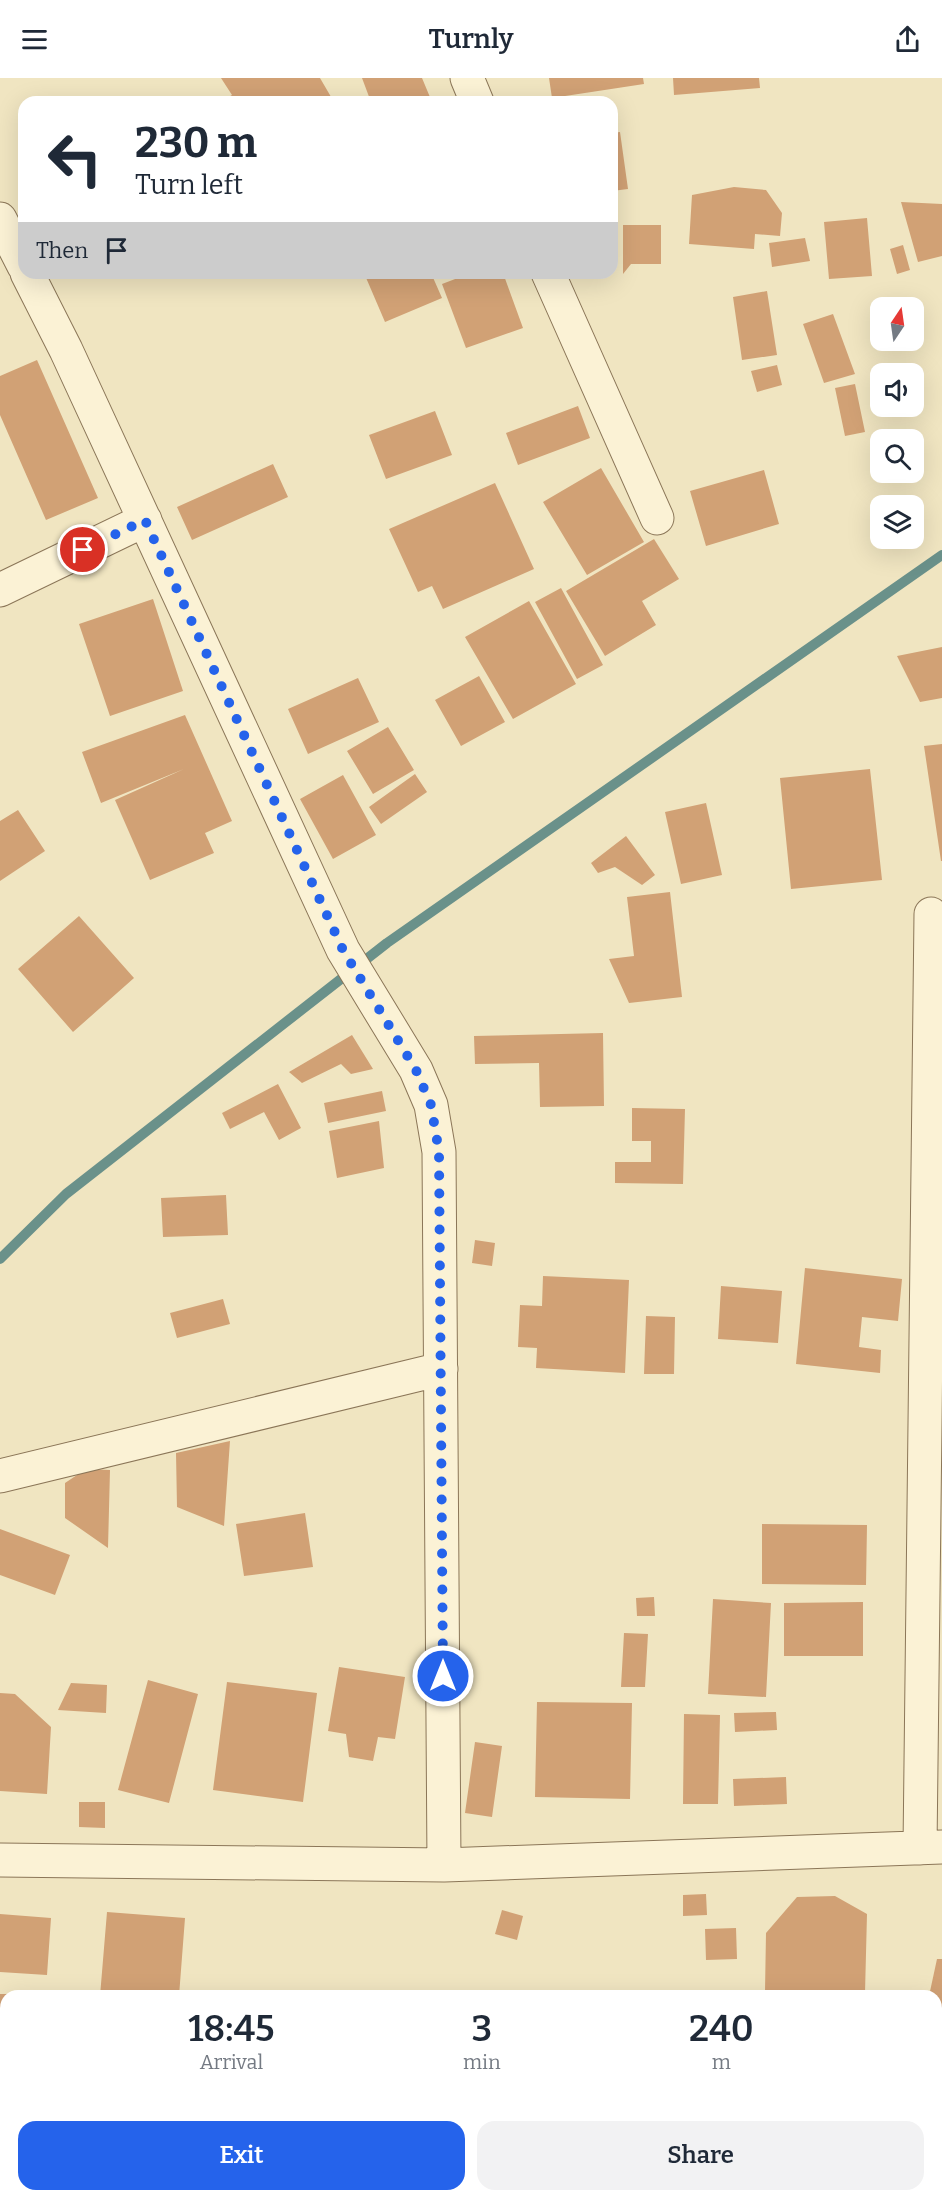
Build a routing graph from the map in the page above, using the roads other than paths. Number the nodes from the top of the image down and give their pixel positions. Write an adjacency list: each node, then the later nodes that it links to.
1 (467, 78): 2 (street)
2 (474, 96)
3 (0, 219): 4 (street)
4 (18, 254)
5 (30, 279): 8 (street)
6 (551, 279): 7 (street)
7 (657, 518)
8 (145, 520): 9 (street); 11 (street)
9 (0, 590)
10 (930, 914): 13 (street)
11 (441, 1369): 12 (street); 15 (street)
12 (0, 1476)
13 (931, 1847): 15 (street)
14 (0, 1860): 15 (street)
15 (444, 1865)

